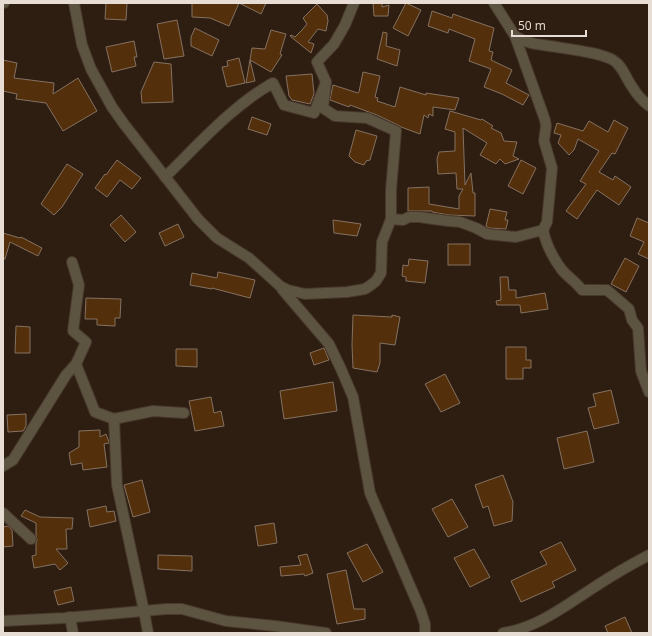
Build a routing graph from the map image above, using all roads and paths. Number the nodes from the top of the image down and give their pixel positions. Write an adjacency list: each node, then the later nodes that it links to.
1 (74, 3): 7 (street)
2 (354, 3): 5 (street)
3 (494, 3): 4 (street)
4 (515, 36): 6 (street); 9 (street)
5 (326, 82): 7 (street); 8 (street)
6 (649, 106)
7 (165, 177): 11 (street)
8 (391, 220): 9 (street); 11 (street)
9 (543, 230): 13 (street)
10 (72, 262): 12 (street)
11 (275, 281): 26 (street)
12 (76, 364): 15 (street); 16 (street)
13 (649, 392)
14 (184, 412): 15 (street)
15 (114, 419): 20 (street)
16 (3, 466)
17 (3, 513): 18 (street)
18 (31, 539)
19 (649, 555): 27 (street)
20 (144, 610): 21 (street); 24 (street); 25 (street)
21 (70, 618): 22 (street); 23 (street)
22 (3, 621)
23 (74, 633)
24 (148, 633)
25 (326, 633)
26 (424, 633)
27 (503, 633)

